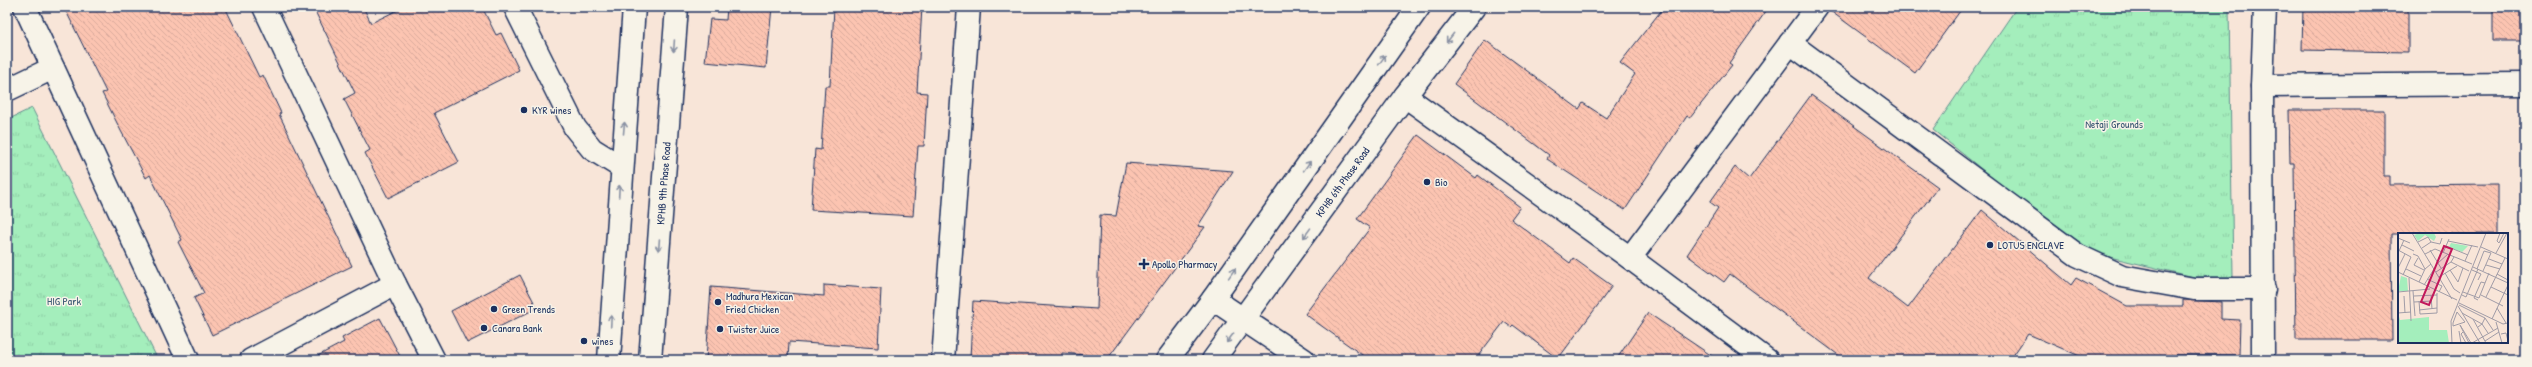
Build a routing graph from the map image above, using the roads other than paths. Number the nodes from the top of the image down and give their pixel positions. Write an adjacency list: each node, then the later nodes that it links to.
1 (25, 7): 12 (street)
2 (264, 7): 19 (street)
3 (515, 7): 17 (street)
4 (634, 7): 17 (street, one-way to 4)
5 (677, 7): 27 (street, KPHB 9th Phase Road, one-way to 27)
6 (969, 7): 28 (street)
7 (1419, 7): 21 (street, one-way to 7)
8 (1474, 7): 16 (street, KPHB 6th Phase Road, one-way to 16)
9 (1817, 7): 11 (street)
10 (2264, 7): 14 (street)
11 (1790, 43): 18 (street); 20 (street)
12 (53, 68): 15 (street); 23 (street)
13 (2525, 84): 14 (street)
14 (2262, 86): 20 (street)
15 (7, 90)
16 (1405, 96): 18 (street); 22 (street, KPHB 6th Phase Road, one-way to 22)
17 (621, 167): 26 (street, one-way to 17)
18 (1630, 258): 32 (street)
19 (395, 284): 24 (street); 25 (street)
20 (2264, 289): 33 (street)
21 (1213, 299): 22 (street); 29 (street)
22 (1244, 319): 30 (street, KPHB 6th Phase Road, one-way to 30); 31 (street)
23 (188, 360)
24 (251, 360)
25 (434, 360)
26 (609, 360)
27 (650, 360)
28 (944, 360)
29 (1167, 360)
30 (1213, 360)
31 (1304, 360)
32 (1767, 360)
33 (2263, 360)

